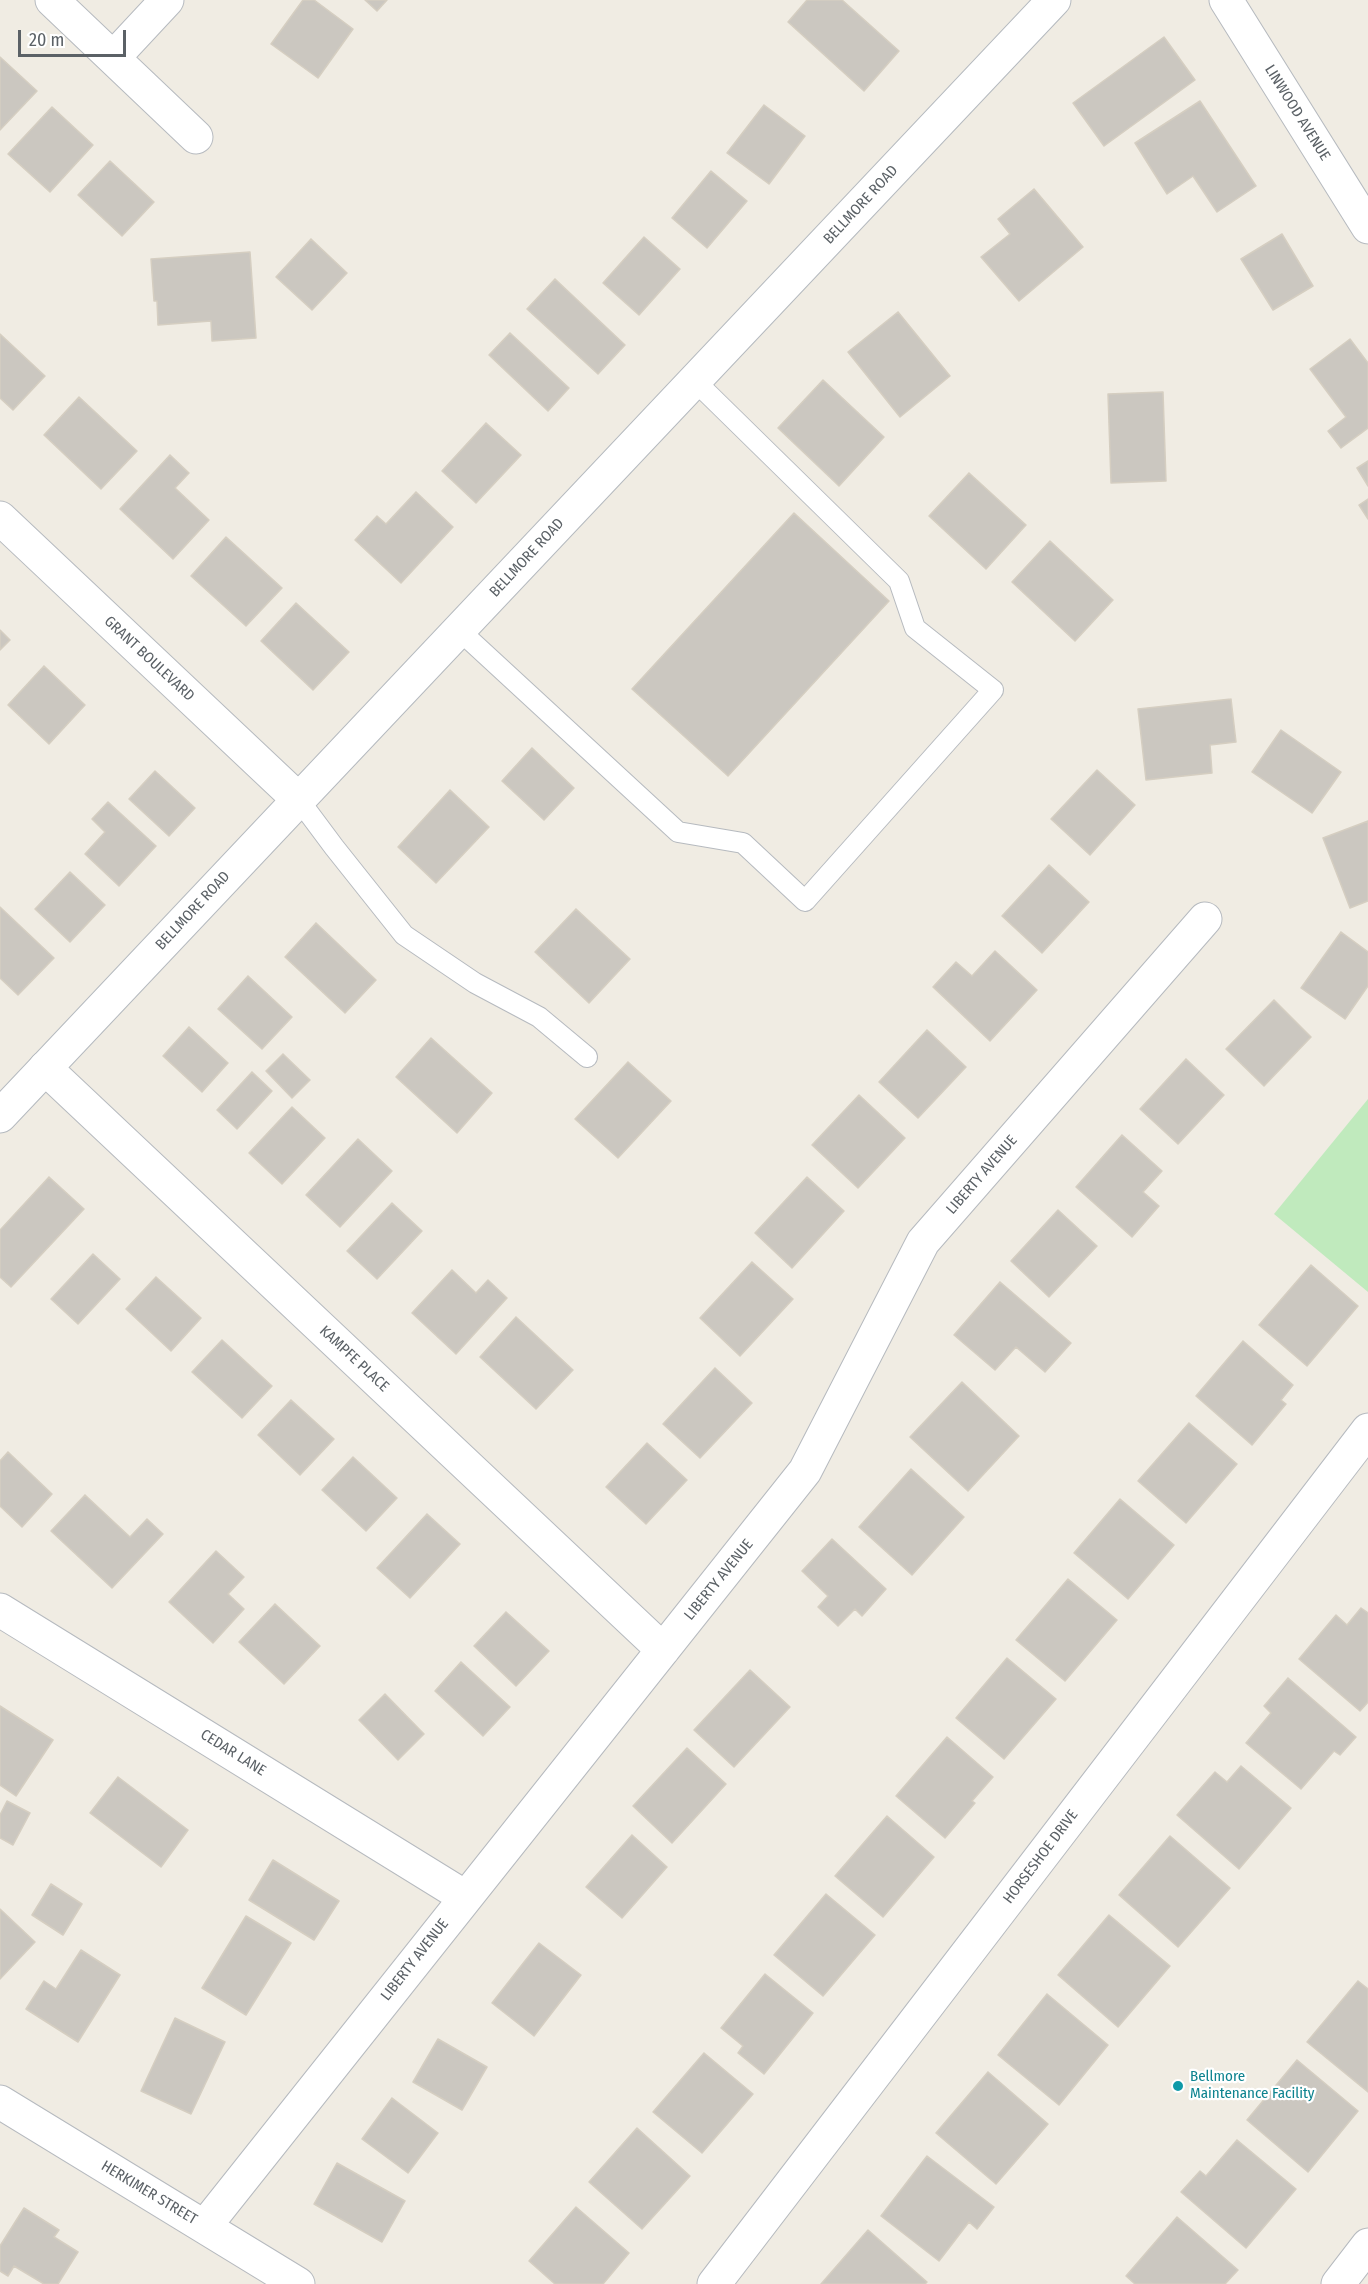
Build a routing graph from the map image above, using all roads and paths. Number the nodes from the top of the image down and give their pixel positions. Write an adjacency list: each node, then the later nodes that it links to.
1 (52, 0): 5 (street)
2 (167, 0): 5 (street)
3 (1054, 0): 8 (street, BELLMORE ROAD)
4 (1226, 0): 7 (street, LINWOOD AVENUE)
5 (113, 58): 6 (street)
6 (196, 137)
7 (1368, 227)
8 (695, 381): 10 (street, BELLMORE ROAD); 10 (lane)
9 (0, 519): 11 (street, GRANT BOULEVARD)
10 (459, 630): 11 (street, BELLMORE ROAD)
11 (299, 800): 13 (lane); 14 (street, BELLMORE ROAD)
12 (1204, 920): 18 (street, LIBERTY AVENUE)
13 (587, 1057)
14 (45, 1068): 15 (street, BELLMORE ROAD); 18 (street, KAMPFE PLACE)
15 (5, 1101)
16 (1368, 1430): 24 (street, HORSESHOE DRIVE)
17 (0, 1610): 19 (street, CEDAR LANE)
18 (663, 1650): 19 (street, LIBERTY AVENUE)
19 (465, 1897): 21 (street, LIBERTY AVENUE)
20 (0, 2102): 21 (street, HERKIMER STREET)
21 (205, 2226): 23 (street, HERKIMER STREET)
22 (1368, 2245): 25 (street)
23 (298, 2284)
24 (714, 2284)
25 (1338, 2284)

